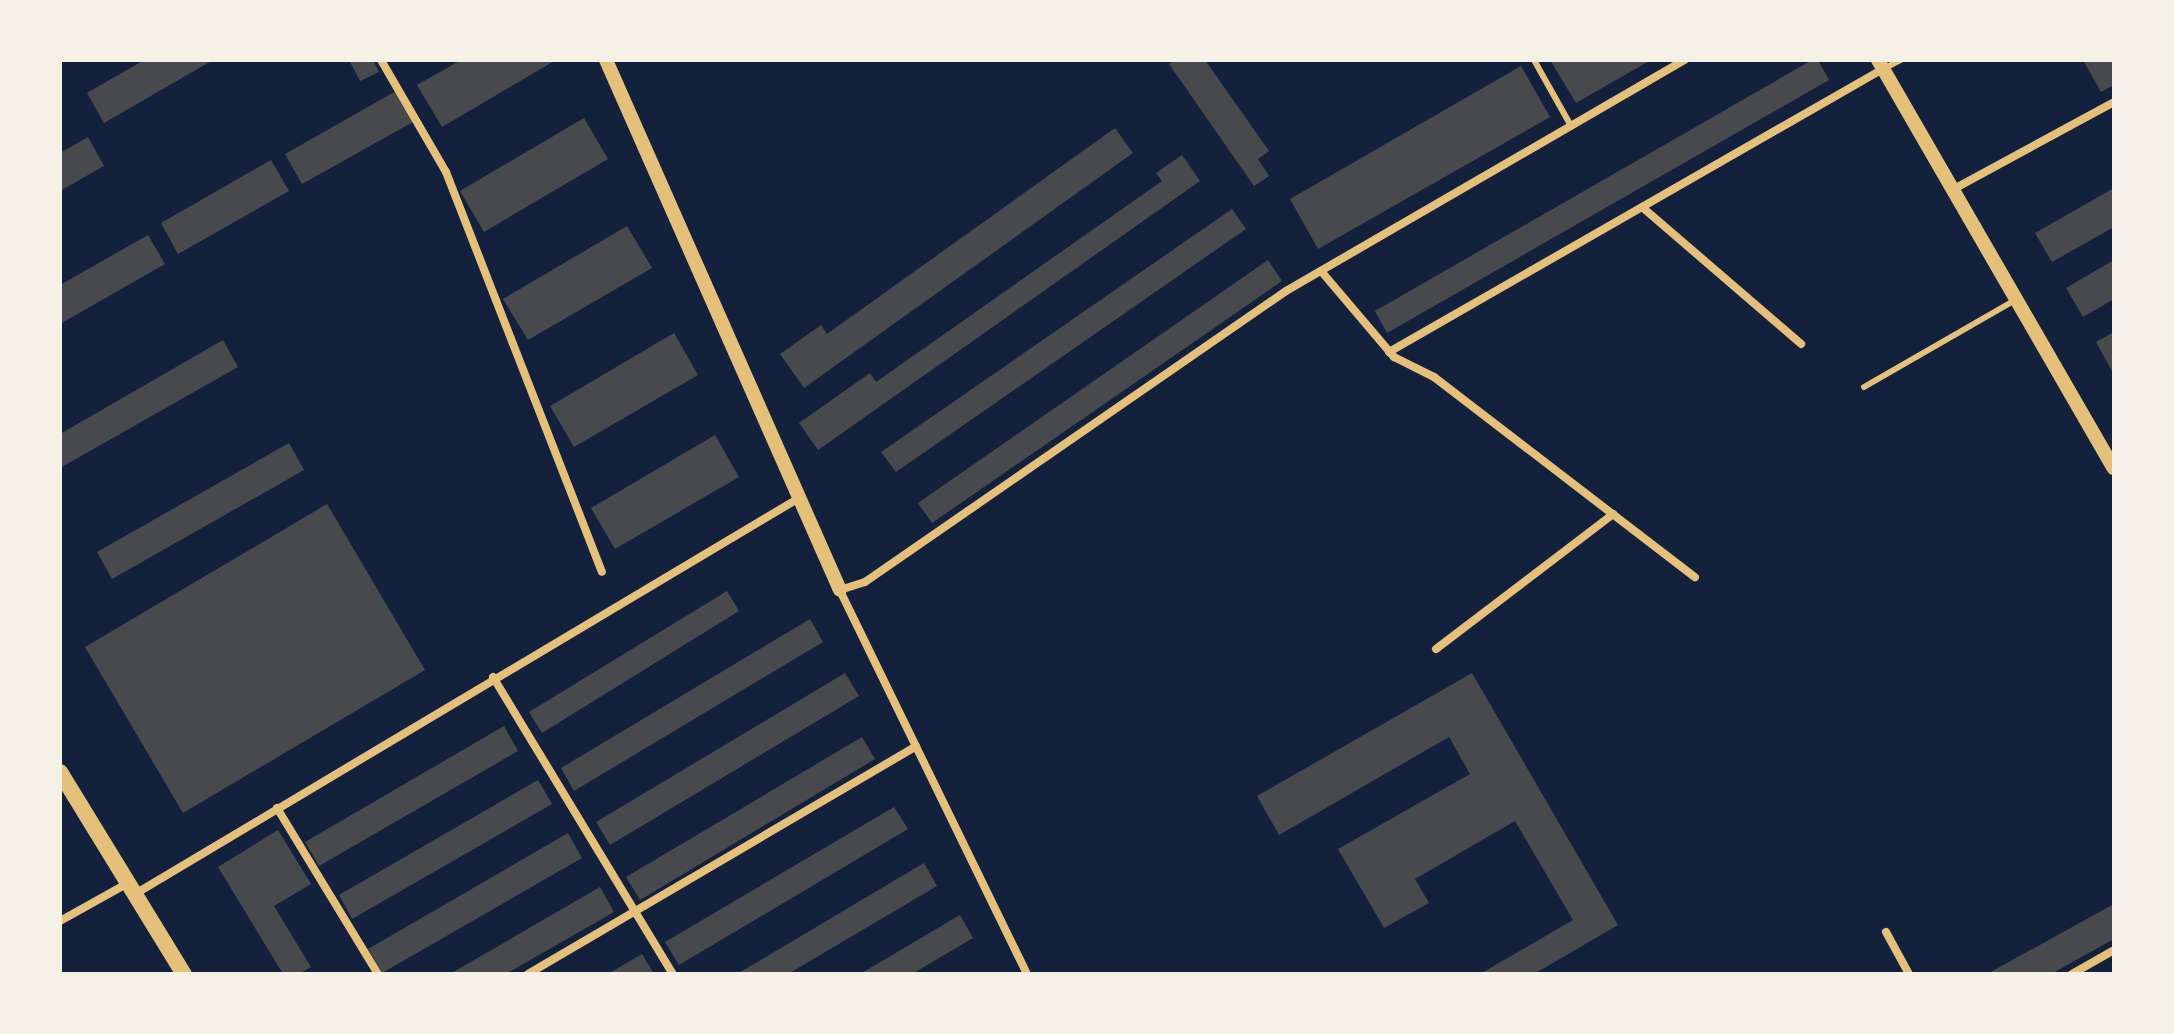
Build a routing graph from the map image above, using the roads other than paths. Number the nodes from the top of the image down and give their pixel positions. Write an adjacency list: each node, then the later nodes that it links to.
1 (381, 60): 19 (street)
2 (606, 60): 17 (street)
3 (1534, 60): 8 (lane)
4 (1685, 60): 8 (street)
5 (1901, 60): 6 (lane)
6 (1881, 65): 9 (street); 10 (street)
7 (2114, 102): 9 (street)
8 (1571, 126): 11 (street)
9 (1952, 190): 12 (street)
10 (1642, 207): 13 (street); 14 (street)
11 (1321, 271): 14 (street); 21 (street)
12 (2015, 300): 15 (lane); 16 (street)
13 (1801, 344)
14 (1389, 352): 18 (street)
15 (1864, 387)
16 (2114, 468)
17 (799, 498): 21 (street); 23 (street)
18 (1613, 514): 20 (street); 22 (street)
19 (602, 572)
20 (1695, 577)
21 (840, 590): 24 (street)
22 (1436, 649)
23 (493, 677): 26 (street); 28 (street)
24 (916, 746): 28 (street); 36 (street)
25 (60, 772): 27 (main road)
26 (277, 808): 27 (street); 33 (street)
27 (131, 888): 29 (street); 32 (main road)
28 (636, 914): 34 (street); 35 (street)
29 (60, 921)
30 (1886, 932): 37 (street)
31 (2114, 950): 38 (street)
32 (184, 974)
33 (378, 974)
34 (528, 974)
35 (673, 974)
36 (1027, 974)
37 (1909, 974)
38 (2072, 974)

